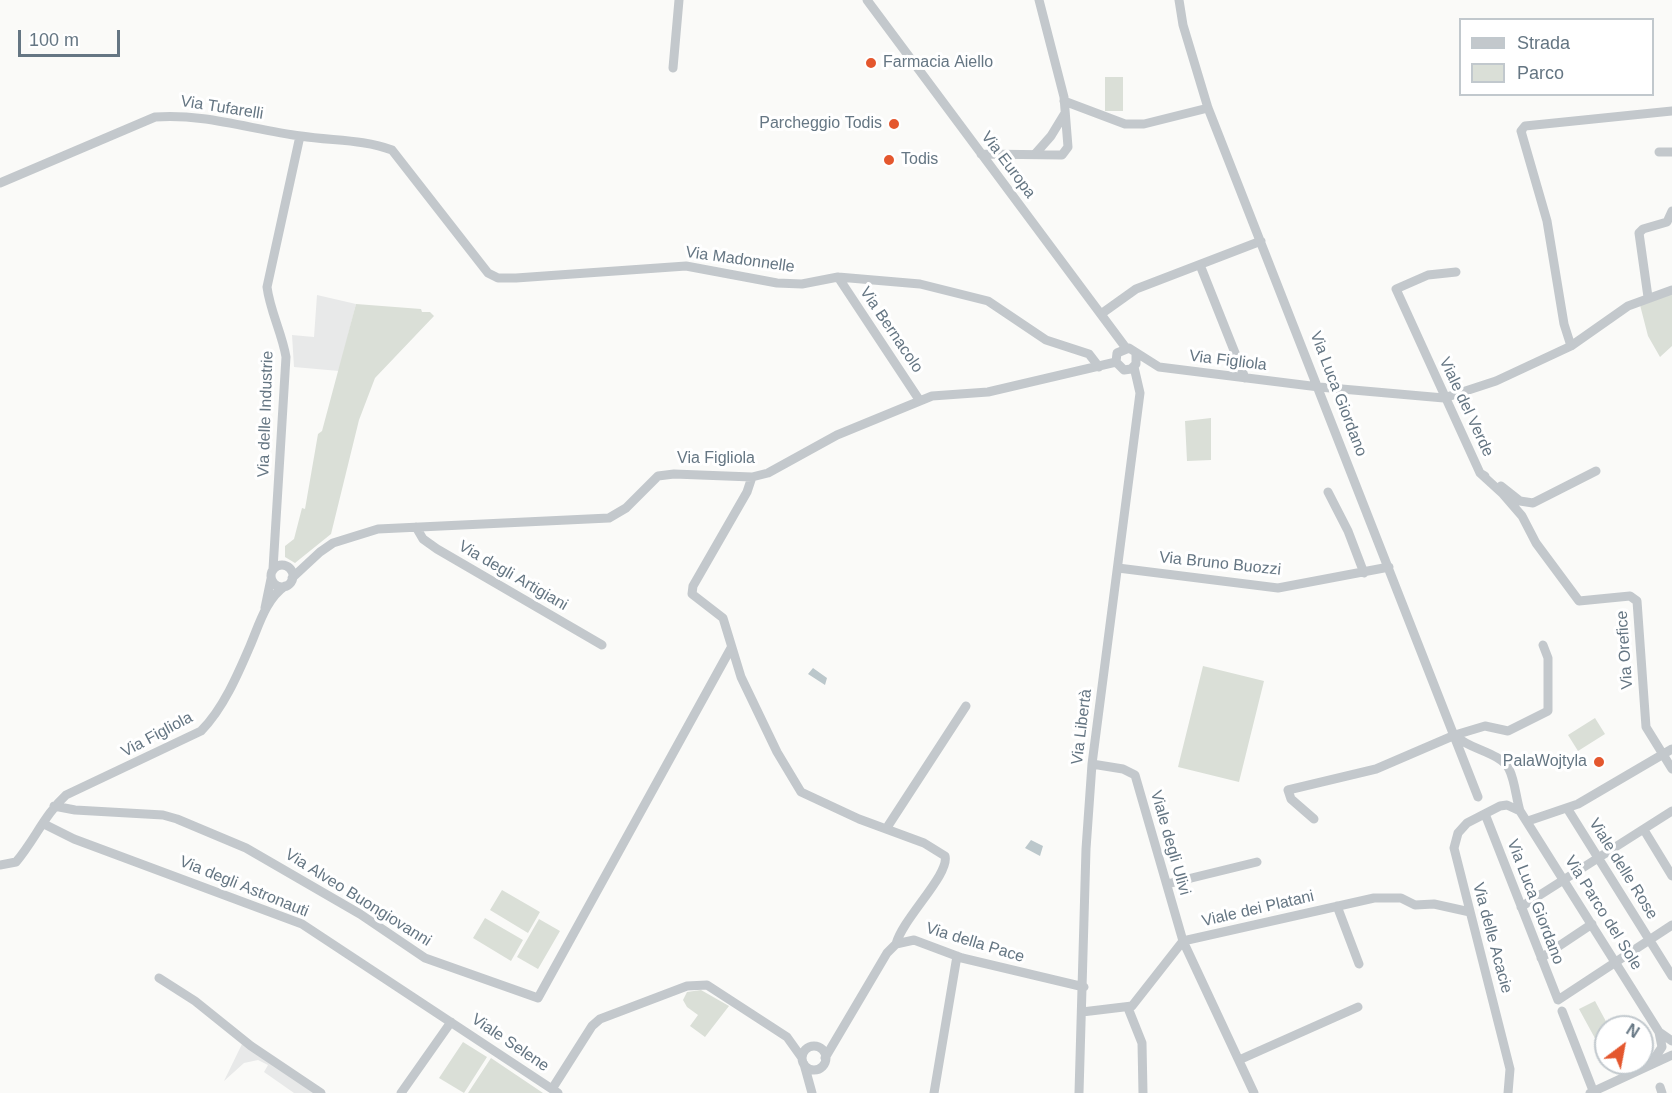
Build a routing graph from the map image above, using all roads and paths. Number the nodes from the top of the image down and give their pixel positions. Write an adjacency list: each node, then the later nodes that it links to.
1 (679, 0): 5 (street)
2 (867, 0): 13 (street, Via Europa)
3 (1039, 0): 6 (street)
4 (1179, 0): 7 (street, Via Luca Giordano)
5 (673, 68)
6 (1065, 106): 7 (street); 14 (street); 14 (street)
7 (1208, 108): 17 (street, Via Luca Giordano)
8 (1672, 111): 24 (street)
9 (300, 136): 10 (street, Via Tufarelli); 15 (street, Via Tufarelli); 42 (street, Via delle Industrie)
10 (380, 145): 20 (street, Via Madonnelle)
11 (1659, 152): 12 (street)
12 (1672, 152)
13 (981, 153): 14 (street); 23 (street, Via Europa)
14 (1036, 153)
15 (0, 183)
16 (1672, 211): 22 (street)
17 (1261, 241): 18 (street); 31 (street, Via Luca Giordano)
18 (1200, 265): 23 (street); 30 (street)
19 (1456, 272): 32 (street, Viale del Verde)
20 (838, 277): 28 (street, Via Madonnelle); 33 (street, Via Bernacolo)
21 (1672, 290): 22 (street)
22 (1648, 297): 24 (street)
23 (1101, 314): 25 (street, Via Europa)
24 (1571, 346): 32 (street)
25 (1126, 348): 26 (street); 27 (street)
26 (1136, 355): 29 (street); 30 (street, Via Figliola)
27 (1116, 362): 28 (street, Via Figliola); 29 (street)
28 (1099, 367): 33 (street, Via Figliola)
29 (1134, 367): 41 (street, Via Libertà)
30 (1245, 378): 31 (street, Via Figliola)
31 (1319, 387): 32 (street, Via Figliola); 40 (street, Via Luca Giordano)
32 (1444, 398): 35 (street, Viale del Verde)
33 (920, 401): 36 (street, Via Figliola)
34 (1596, 471): 35 (street, Viale del Verde)
35 (1480, 473): 52 (street, Via Orefice)
36 (752, 477): 38 (street, Via Figliola); 49 (street)
37 (1328, 492): 43 (street)
38 (416, 527): 39 (street, Via Figliola); 47 (street, Via degli Artigiani)
39 (302, 567): 42 (street); 44 (street, Via Figliola)
40 (1389, 567): 43 (street, Via Bruno Buozzi); 51 (street, Via Luca Giordano)
41 (1119, 568): 43 (street, Via Bruno Buozzi); 53 (street, Via Libertà)
42 (279, 570): 44 (street, Via delle Industrie); 45 (street); 46 (street, Via delle Industrie)
43 (1364, 573)
44 (292, 578): 45 (street)
45 (285, 586): 46 (street, Via Figliola)
46 (265, 610): 57 (street, Via Figliola)
47 (602, 645)
48 (1543, 645): 51 (street)
49 (731, 648): 57 (street, Via Alveo Buongiovanni); 66 (street)
50 (966, 706): 66 (street)
51 (1455, 735): 55 (street); 56 (street, Via Luca Giordano); 63 (street)
52 (1668, 752): 54 (street, Via Orefice); 59 (street)
53 (1092, 764): 73 (street, Viale degli Ulivi); 88 (street, Via Libertà)
54 (1672, 769)
55 (1513, 786): 58 (street); 60 (street)
56 (1478, 797)
57 (54, 806): 65 (street, Via Figliola)
58 (1500, 806): 60 (street); 62 (street, Via delle Acacie)
59 (1567, 808): 64 (street); 68 (street, Viale delle Rose)
60 (1520, 811): 64 (street, Via Parco del Sole)
61 (1672, 811): 67 (street)
62 (1485, 814): 75 (street, Via Luca Giordano); 76 (street, Via delle Acacie)
63 (1314, 819)
64 (1528, 821): 72 (street, Via Parco del Sole)
65 (44, 824): 70 (street, Via Figliola); 93 (street, Via degli Astronauti)
66 (886, 829): 81 (street)
67 (1644, 830): 68 (street); 71 (street)
68 (1598, 859): 72 (street); 80 (street, Viale delle Rose)
69 (1257, 862): 73 (street)
70 (0, 865)
71 (1672, 876)
72 (1565, 880): 75 (street); 77 (street, Via Parco del Sole)
73 (1167, 884): 79 (street, Viale degli Ulivi)
74 (1337, 906): 76 (street, Viale dei Platani); 79 (street, Viale dei Platani); 85 (street)
75 (1521, 907): 83 (street, Via Luca Giordano)
76 (1470, 912): 108 (street, Via delle Acacie)
77 (1592, 924): 83 (street); 84 (street, Via Parco del Sole)
78 (1672, 925): 80 (street)
79 (1183, 940): 90 (street, Viale dei Platani); 102 (street, Viale degli Ulivi)
80 (1649, 940): 84 (street); 86 (street, Viale delle Rose)
81 (896, 944): 82 (street, Via della Pace); 96 (street)
82 (957, 956): 88 (street, Via della Pace); 114 (street)
83 (1541, 958): 84 (street, Via Luca Giordano)
84 (1616, 962): 94 (street, Via Parco del Sole)
85 (1359, 964)
86 (1672, 976)
87 (159, 978): 111 (street)
88 (1083, 987): 92 (street, Via Libertà)
89 (1358, 1007): 102 (street)
90 (1128, 1008): 92 (street); 116 (street)
91 (1562, 1011): 119 (street)
92 (1082, 1012): 115 (street, Via Libertà)
93 (451, 1022): 107 (street); 109 (street, Viale Selene)
94 (1659, 1032): 97 (street, Via Parco del Sole); 101 (street)
95 (788, 1037): 98 (street); 103 (street); 109 (street)
96 (838, 1037): 98 (street); 100 (street)
97 (1672, 1041)
98 (813, 1047): 100 (street); 103 (street)
99 (1672, 1055): 104 (street)
100 (825, 1058): 105 (street)
101 (1654, 1059)
102 (1239, 1060): 117 (street, Viale degli Ulivi)
103 (803, 1061): 105 (street); 110 (street)
104 (1654, 1063)
105 (819, 1068): 110 (street)
106 (1629, 1075): 119 (street)
107 (411, 1080): 112 (street); 113 (street)
108 (1509, 1088): 118 (street, Via delle Acacie)
109 (555, 1091)
110 (812, 1091)
111 (321, 1093)
112 (401, 1093)
113 (407, 1093)
114 (934, 1093)
115 (1079, 1093)
116 (1143, 1093)
117 (1254, 1093)
118 (1518, 1093)
119 (1592, 1093)

